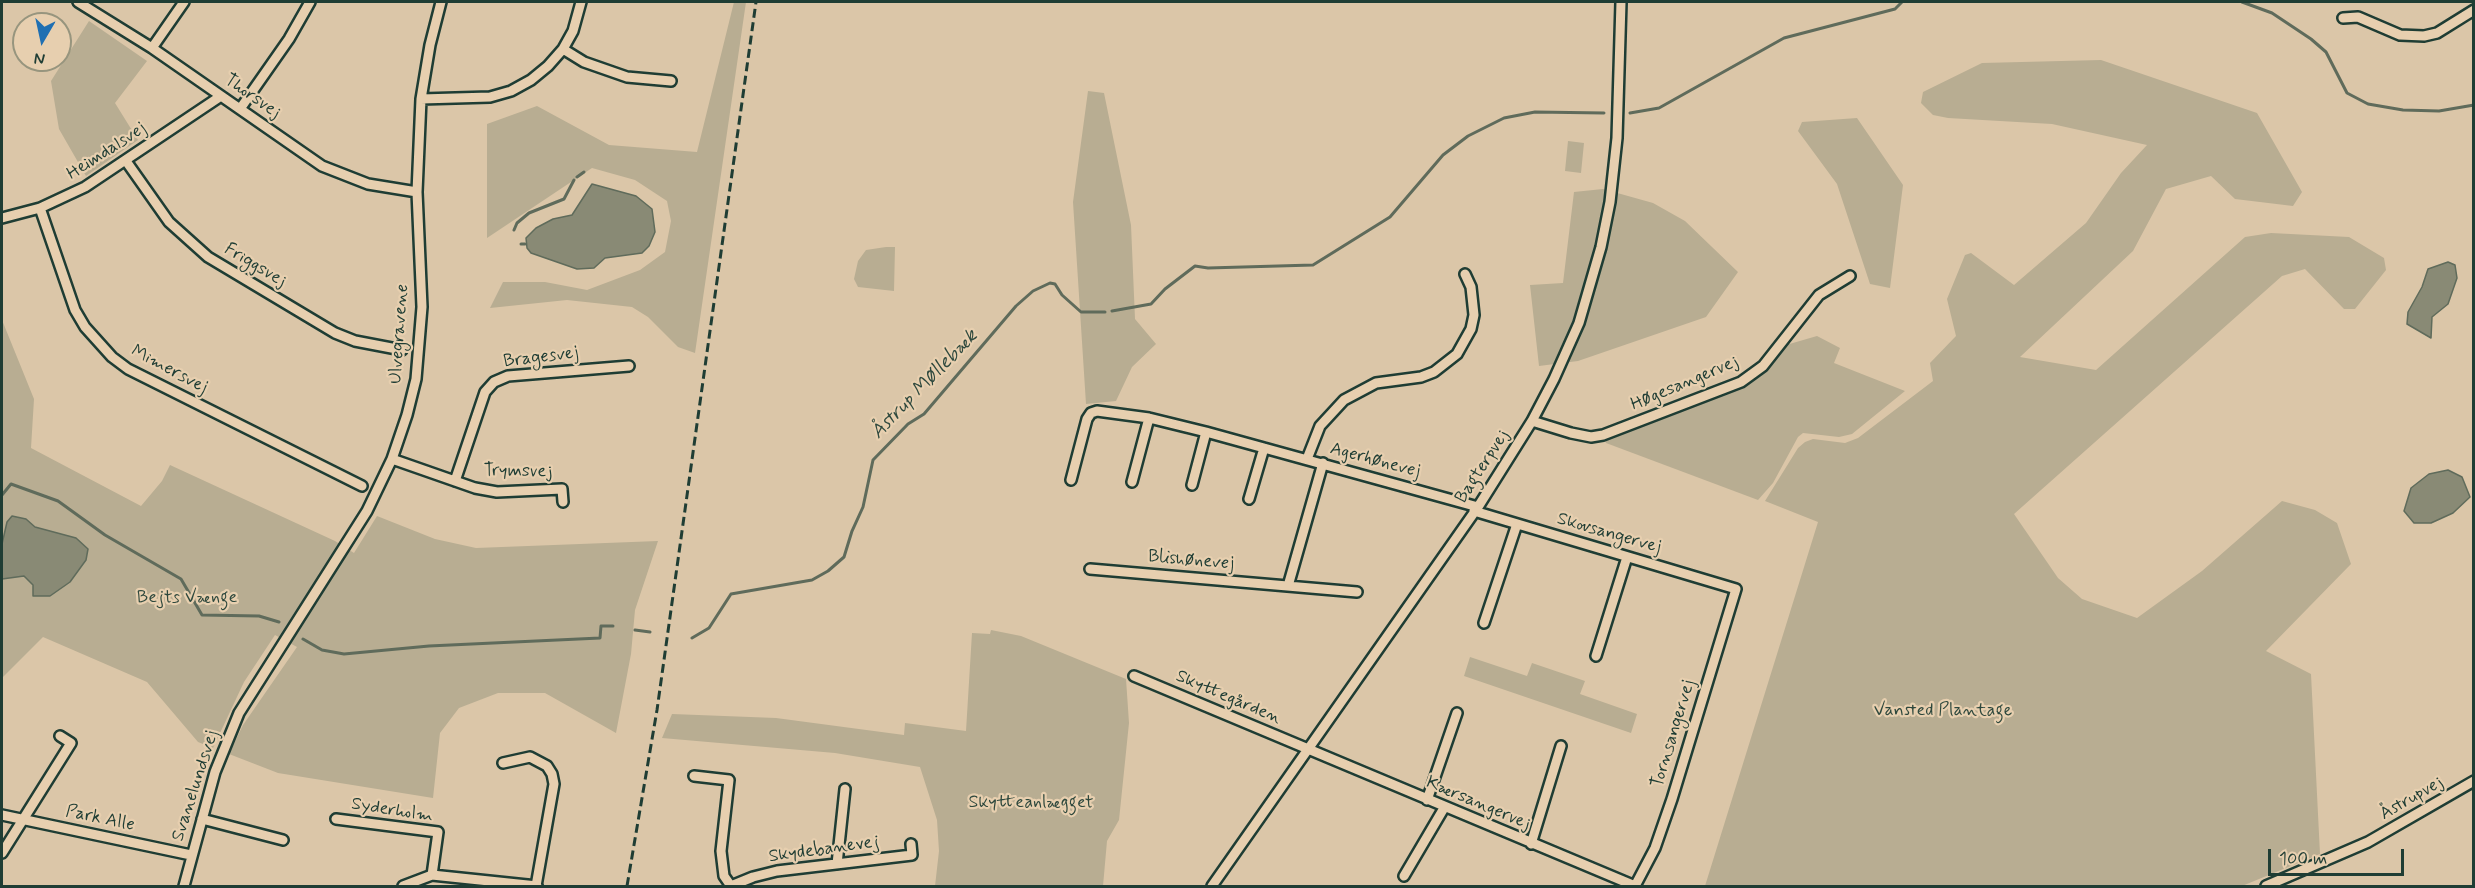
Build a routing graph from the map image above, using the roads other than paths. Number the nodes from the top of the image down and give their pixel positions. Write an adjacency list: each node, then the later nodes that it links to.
1 (78, 2): 9 (street, Thorsvej)
2 (184, 2): 9 (street)
3 (310, 2): 14 (street)
4 (441, 2): 13 (street, Ulvegravene)
5 (581, 2): 10 (street)
6 (1621, 2): 24 (street, Bagterpvej)
7 (2474, 10): 8 (street)
8 (2343, 18)
9 (152, 48): 12 (street, Thorsvej)
10 (563, 49): 11 (street); 13 (street)
11 (671, 81)
12 (221, 96): 14 (street, Thorsvej); 15 (street, Heimdalsvej)
13 (421, 99): 16 (street, Ulvegravene)
14 (240, 109): 16 (street, Thorsvej)
15 (126, 160): 17 (street, Heimdalsvej); 21 (street, Friggsvej)
16 (417, 192): 27 (street, Ulvegravene)
17 (40, 208): 18 (street, Heimdalsvej); 34 (street, Mimersvej)
18 (2, 218)
19 (1465, 274): 28 (street)
20 (1850, 276): 24 (street, Høgesangervej)
21 (402, 350)
22 (628, 366): 31 (street, Bragesvej)
23 (1149, 418): 25 (street, Agerhønevej); 30 (street, Agerhønevej); 32 (street)
24 (1532, 422): 37 (street, Bagterpvej)
25 (1206, 432): 26 (street, Agerhønevej); 33 (street)
26 (1264, 447): 28 (street, Agerhønevej); 35 (street)
27 (392, 459): 31 (street, Trymsvej); 45 (street, Ulvegravene)
28 (1307, 459): 29 (street, Agerhønevej)
29 (1323, 464): 37 (street, Agerhønevej); 41 (street)
30 (1071, 480)
31 (455, 482): 36 (street, Trymsvej)
32 (1132, 482)
33 (1192, 485)
34 (362, 486)
35 (1249, 499)
36 (563, 502)
37 (1476, 509): 38 (street, Skovsangervej); 51 (street, Bagterpvej)
38 (1517, 524): 39 (street, Skovsangervej); 44 (street)
39 (1628, 556): 42 (street, Skovsangervej); 46 (street)
40 (1090, 569): 41 (street, Blishønevej)
41 (1288, 586): 43 (street, Blishønevej)
42 (1736, 588): 75 (street, Tornsangervej)
43 (1357, 592)
44 (1484, 623)
45 (285, 638): 59 (street, Svanelundsvej)
46 (1596, 656)
47 (1134, 676): 51 (street, Skyttegården)
48 (1457, 713): 56 (street)
49 (60, 736): 61 (street)
50 (1561, 746): 64 (street)
51 (1309, 750): 56 (street, Kærsangervej); 74 (street, Bagterpvej)
52 (503, 763): 72 (street)
53 (694, 776): 73 (street)
54 (2474, 781): 76 (street, Åstrupvej)
55 (845, 789): 67 (street)
56 (1427, 800): 57 (street, Kærsangervej)
57 (1444, 808): 64 (street, Kærsangervej); 69 (street)
58 (2, 815): 61 (street, Park Alle)
59 (202, 819): 62 (street); 66 (street, Svanelundsvej)
60 (336, 819): 68 (street, Syderholm)
61 (23, 820): 65 (street); 66 (street, Park Alle)
62 (283, 840)
63 (911, 844): 67 (street, Skydebanevej)
64 (1531, 844): 75 (street, Kærsangervej)
65 (2, 853)
66 (191, 855): 70 (street, Svanelundsvej)
67 (837, 864): 73 (street, Skydebanevej)
68 (432, 875): 71 (street); 72 (street)
69 (1404, 876)
70 (184, 886)
71 (403, 886)
72 (536, 886)
73 (731, 886)
74 (1212, 886)
75 (1635, 886)
76 (2266, 886)

